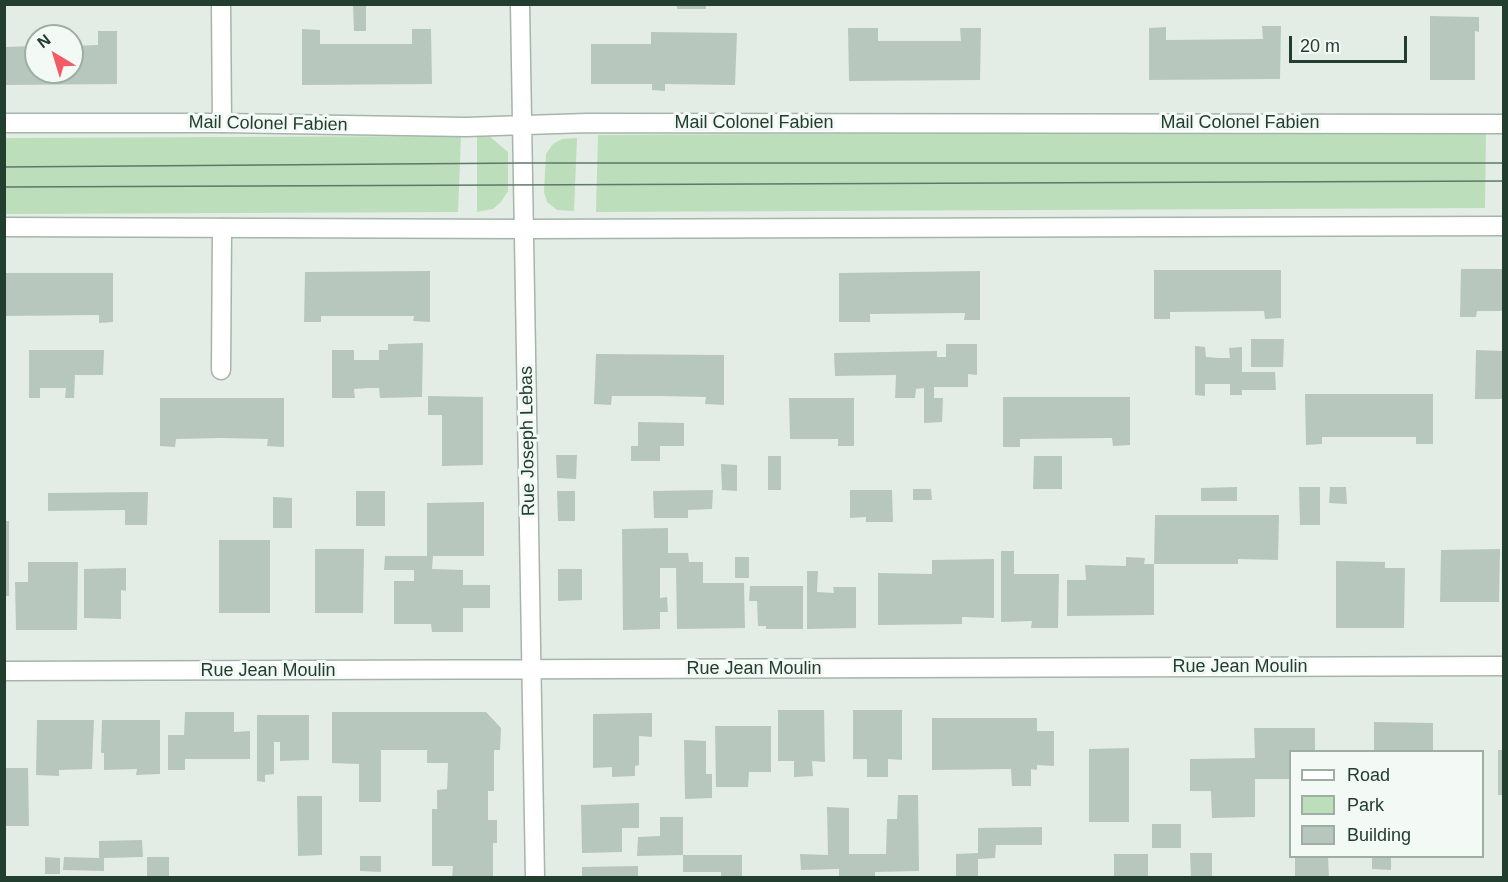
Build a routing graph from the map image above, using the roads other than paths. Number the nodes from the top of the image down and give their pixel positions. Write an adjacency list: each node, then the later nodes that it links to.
1 (221, 4): 4 (street)
2 (520, 4): 6 (street, Rue Joseph Lebas)
3 (4, 123): 4 (street, Mail Colonel Fabien)
4 (222, 123): 6 (street, Mail Colonel Fabien)
5 (1503, 124): 6 (street, Mail Colonel Fabien)
6 (523, 126): 10 (street, Rue Joseph Lebas)
7 (1503, 226): 10 (street)
8 (4, 227): 9 (street)
9 (222, 228): 10 (street); 11 (street)
10 (524, 228): 13 (street, Rue Joseph Lebas)
11 (221, 370)
12 (1503, 666): 13 (street, Rue Jean Moulin)
13 (533, 670): 14 (street, Rue Jean Moulin); 15 (street, Rue Joseph Lebas)
14 (4, 671)
15 (535, 878)

